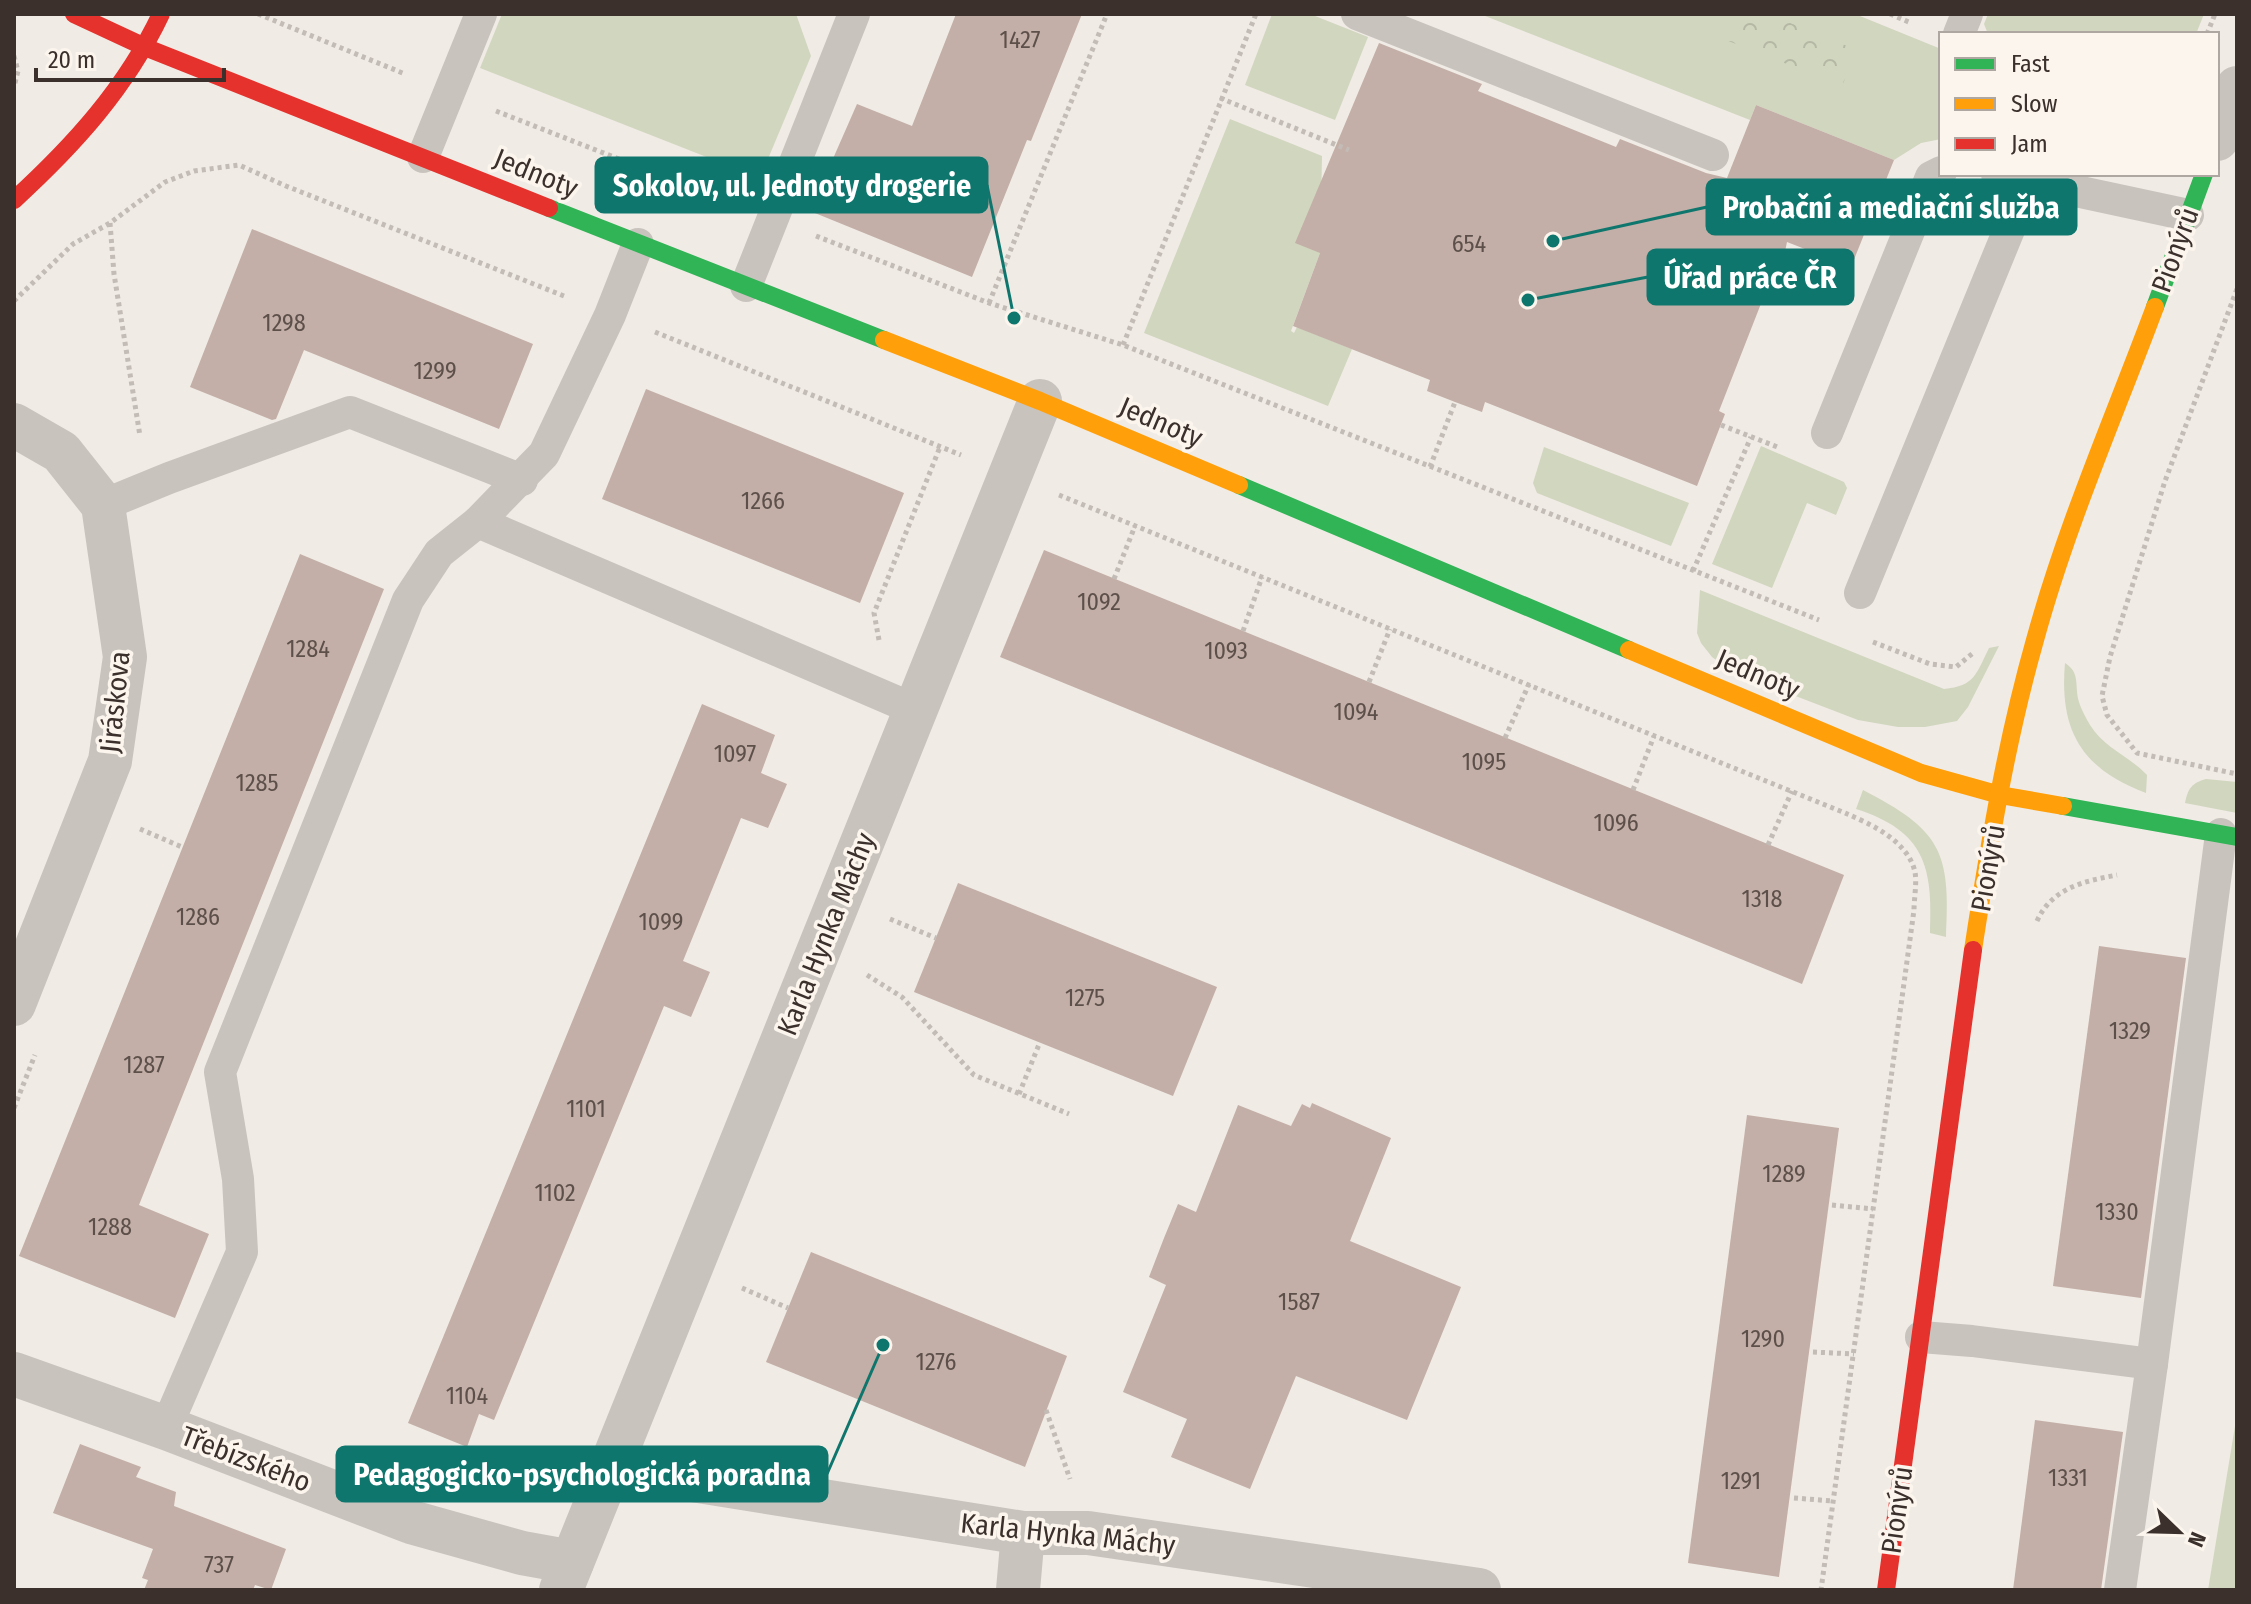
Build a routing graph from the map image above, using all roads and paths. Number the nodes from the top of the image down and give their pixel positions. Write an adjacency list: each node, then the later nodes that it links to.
1 (74, 14): 9 (street, Jednoty)
2 (161, 14): 9 (street)
3 (258, 14): 13 (path)
4 (481, 14): 13 (lane)
5 (854, 14): 25 (lane)
6 (1107, 14): 31 (path)
7 (1256, 14): 14 (path)
8 (1357, 14): 17 (lane)
9 (147, 48): 18 (street, Jednoty); 23 (street)
10 (14, 56): 11 (path)
11 (14, 87)
12 (2237, 88): 15 (street)
13 (449, 92): 18 (lane); 25 (path)
14 (1220, 98): 16 (path); 33 (path)
15 (2219, 134)
16 (1349, 150)
17 (1713, 155)
18 (423, 157): 27 (street, Jednoty)
19 (1939, 173): 37 (lane)
20 (2006, 176): 22 (lane)
21 (2203, 176): 24 (street, Pionýrů)
22 (2029, 181): 24 (lane); 49 (lane)
23 (14, 200)
24 (2188, 215): 63 (street, Pionýrů)
25 (772, 219): 28 (lane); 31 (path)
26 (110, 223): 30 (path); 32 (path); 42 (path)
27 (638, 244): 28 (street, Jednoty); 32 (lane)
28 (746, 286): 34 (street, Jednoty)
29 (2237, 289): 60 (path)
30 (14, 301)
31 (989, 303): 33 (path)
32 (610, 315): 40 (path); 41 (lane)
33 (1123, 345): 39 (path)
34 (1040, 401): 40 (street, Karla Hynka Máchy); 63 (street, Jednoty)
35 (1455, 402): 39 (path)
36 (14, 425): 43 (street)
37 (1827, 433)
38 (1751, 437): 46 (path)
39 (1430, 467): 46 (path)
40 (1011, 475): 45 (path); 57 (street, Karla Hynka Máchy)
41 (522, 480): 42 (lane); 44 (lane)
42 (148, 488): 43 (lane)
43 (103, 505): 73 (street, Jiráskova)
44 (478, 522): 57 (lane); 87 (lane)
45 (1135, 526): 47 (path); 48 (path)
46 (1693, 571): 50 (path)
47 (1262, 577): 51 (path); 52 (path)
48 (1114, 579)
49 (1860, 593)
50 (1827, 624)
51 (1390, 629): 55 (path); 56 (path)
52 (1243, 631)
53 (1871, 641): 54 (path)
54 (1974, 652)
55 (1369, 682)
56 (1529, 684): 58 (path); 59 (path)
57 (916, 710): 88 (street, Karla Hynka Máchy)
58 (1654, 736): 61 (path); 62 (path)
59 (1505, 738)
60 (2237, 774)
61 (1633, 790)
62 (1792, 791): 66 (path); 78 (path)
63 (2000, 795): 65 (street, Jednoty); 81 (street, Pionýrů)
64 (139, 829): 67 (path)
65 (2229, 836): 84 (lane)
66 (1768, 845)
67 (182, 847)
68 (2129, 876): 70 (path)
69 (885, 917): 71 (path)
70 (2034, 928)
71 (936, 938)
72 (862, 973): 75 (path)
73 (14, 1004)
74 (1040, 1042): 75 (path)
75 (1019, 1094): 76 (path)
76 (1069, 1114)
77 (1832, 1205): 78 (path)
78 (1873, 1209): 83 (path)
79 (737, 1286): 80 (path)
80 (788, 1308)
81 (1921, 1337): 84 (lane); 97 (street, Pionýrů)
82 (1813, 1352): 83 (path)
83 (1854, 1354): 90 (path)
84 (2152, 1364): 98 (lane)
85 (14, 1374): 87 (street, Třebízského)
86 (1046, 1410): 92 (path)
87 (166, 1428): 93 (street, Třebízského)
88 (611, 1467): 91 (street, Karla Hynka Máchy); 93 (street, Karla Hynka Máchy)
89 (1794, 1498): 90 (path)
90 (1833, 1501): 96 (path)
91 (1023, 1533): 92 (street, Karla Hynka Máchy); 94 (street)
92 (1088, 1533): 95 (street, Karla Hynka Máchy)
93 (567, 1576)
94 (1018, 1590)
95 (1479, 1590)
96 (1821, 1590)
97 (1886, 1590)
98 (2120, 1590)

